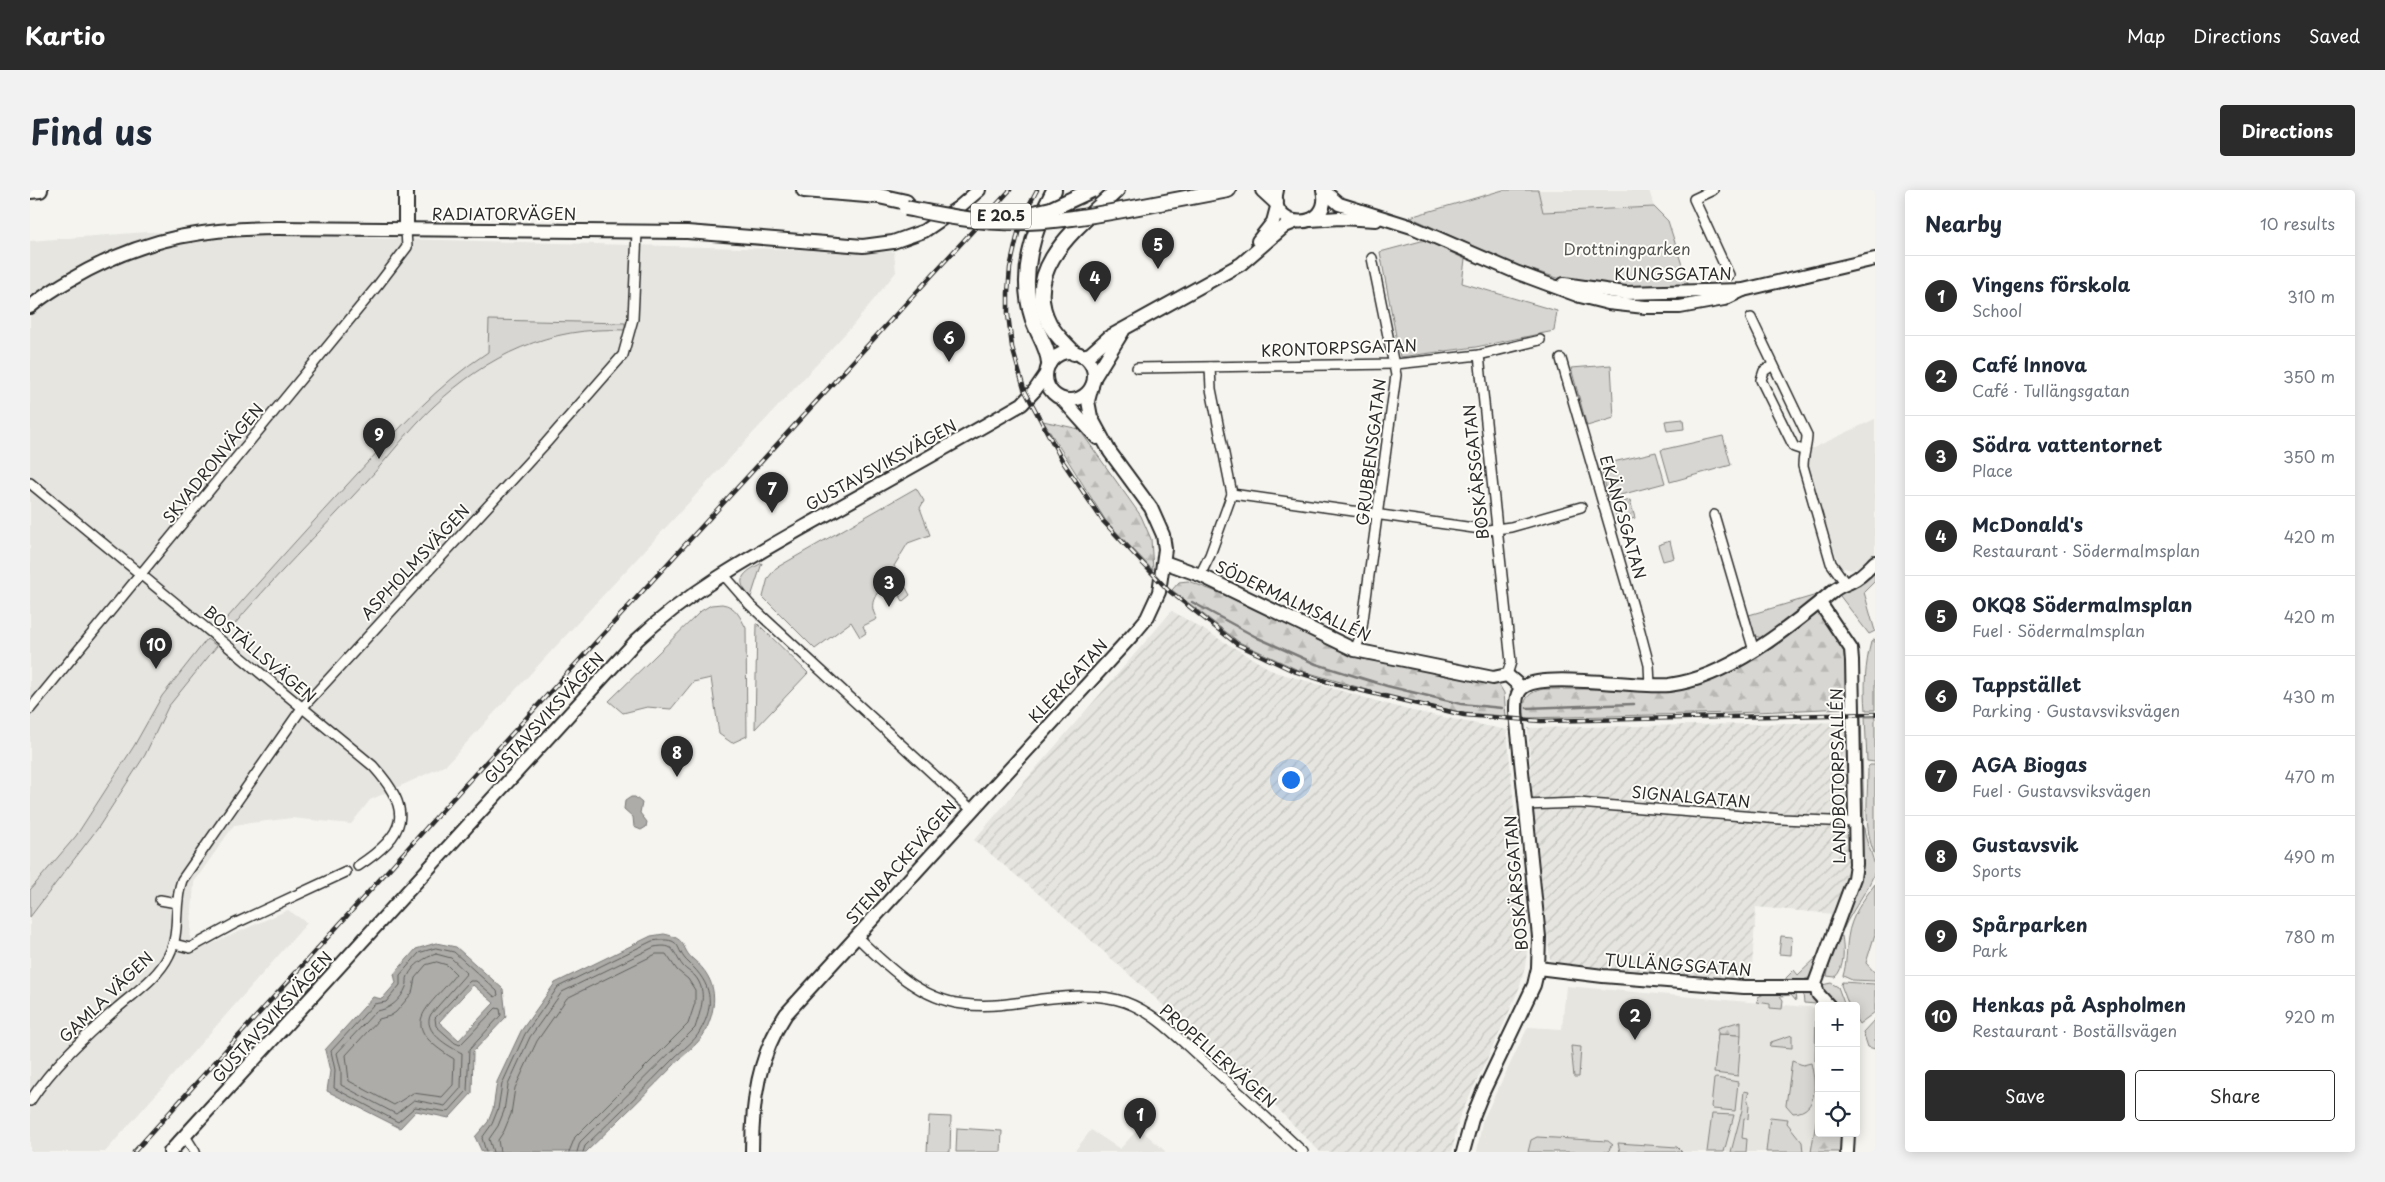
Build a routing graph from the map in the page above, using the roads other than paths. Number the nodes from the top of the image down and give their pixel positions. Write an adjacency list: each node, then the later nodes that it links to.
1 (40, 190): 12 (main road)
2 (406, 190): 18 (main road)
3 (804, 190): 14 (main road)
4 (979, 190): 19 (street, RADIATORVÄGEN)
5 (1054, 190): 34 (main road, E 20.5)
6 (1092, 190): 14 (main road, E 20.5, bridge)
7 (1117, 190): 28 (main road)
8 (1228, 190): 14 (main road, bridge)
9 (1263, 190): 13 (main road)
10 (1323, 190): 15 (street); 16 (street, KUNGSGATAN)
11 (1713, 190): 23 (street)
12 (30, 191)
13 (1276, 204): 17 (street); 20 (street)
14 (906, 205)
15 (1310, 220): 16 (street, KUNGSGATAN); 17 (street, KUNGSGATAN)
16 (1396, 221): 22 (street, KUNGSGATAN)
17 (1290, 224): 20 (street)
18 (406, 230): 19 (street, RADIATORVÄGEN); 24 (street, RADIATORVÄGEN); 51 (street, SKVADRONVÄGEN)
19 (637, 232): 59 (street, ASPHOLMSVÄGEN)
20 (1265, 240): 26 (street)
21 (1372, 258): 31 (street, GRUBBENSGATAN)
22 (1875, 259)
23 (1729, 275)
24 (30, 307)
25 (1751, 318): 32 (street)
26 (1123, 331): 28 (street); 36 (street)
27 (1540, 340): 29 (street, KRONTORPSGATAN)
28 (1077, 354): 34 (street); 36 (street)
29 (1479, 355): 31 (street, KRONTORPSGATAN); 46 (street, BOSKÄRSGATAN)
30 (1561, 359): 57 (street, EKÄNGSGATAN)
31 (1396, 364): 33 (street, KRONTORPSGATAN); 44 (street, GRUBBENSGATAN)
32 (1773, 365): 39 (street); 39 (street)
33 (1210, 367): 35 (street, KRONTORPSGATAN); 42 (street)
34 (1047, 368): 37 (street); 38 (street, GUSTAVSVIKSVÄGEN)
35 (1137, 368)
36 (1093, 382): 37 (street); 40 (street)
37 (1060, 398): 38 (street, GUSTAVSVIKSVÄGEN); 40 (street)
38 (1022, 404): 49 (street, GUSTAVSVIKSVÄGEN)
39 (1803, 450): 52 (street)
40 (1110, 452): 47 (street)
41 (30, 483): 51 (street, BOSTÄLLSVÄGEN)
42 (1232, 494): 44 (street); 50 (street)
43 (1581, 507): 46 (street)
44 (1377, 515): 46 (street); 54 (street, GRUBBENSGATAN)
45 (1714, 515): 55 (street)
46 (1498, 529): 56 (street, BOSKÄRSGATAN)
47 (1164, 562): 50 (street, SÖDERMALMSALLÉN); 62 (street, KLERKGATAN)
48 (1875, 562): 52 (street)
49 (723, 574): 62 (street, STENBACKEVÄGEN); 74 (street, GUSTAVSVIKSVÄGEN)
50 (1200, 575): 54 (street, SÖDERMALMSALLÉN)
51 (141, 576): 59 (street, BOSTÄLLSVÄGEN); 60 (street, SKVADRONVÄGEN)
52 (1846, 584): 53 (street)
53 (1820, 603): 55 (street); 63 (street, LANDBOTORPSALLÉN)
54 (1355, 650): 56 (street, SÖDERMALMSALLÉN)
55 (1754, 651): 57 (street)
56 (1507, 675): 58 (street)
57 (1650, 685): 58 (street)
58 (1522, 688): 61 (street, BOSKÄRSGATAN)
59 (302, 708): 64 (street, BOSTÄLLSVÄGEN); 67 (street, ASPHOLMSVÄGEN)
60 (30, 709)
61 (1525, 805): 63 (street, SIGNALGATAN); 70 (street, BOSKÄRSGATAN)
62 (971, 809): 68 (street, STENBACKEVÄGEN)
63 (1854, 822): 71 (street, LANDBOTORPSALLÉN)
64 (358, 866)
65 (346, 872): 69 (street, GAMLA VÄGEN)
66 (160, 900): 67 (street)
67 (177, 903): 69 (street, ASPHOLMSVÄGEN)
68 (857, 937): 78 (street, STENBACKEVÄGEN); 79 (street, PROPELLERVÄGEN)
69 (174, 944): 73 (street, GAMLA VÄGEN)
70 (1538, 968): 71 (street, TULLÄNGSGATAN); 80 (street, BOSKÄRSGATAN)
71 (1816, 987): 72 (street)
72 (1825, 1002)
73 (30, 1102)
74 (185, 1136): 76 (street, GUSTAVSVIKSVÄGEN); 77 (street)
75 (1848, 1137): 81 (street)
76 (170, 1152)
77 (195, 1152)
78 (752, 1152)
79 (1303, 1152)
80 (1463, 1152)
81 (1847, 1152)

